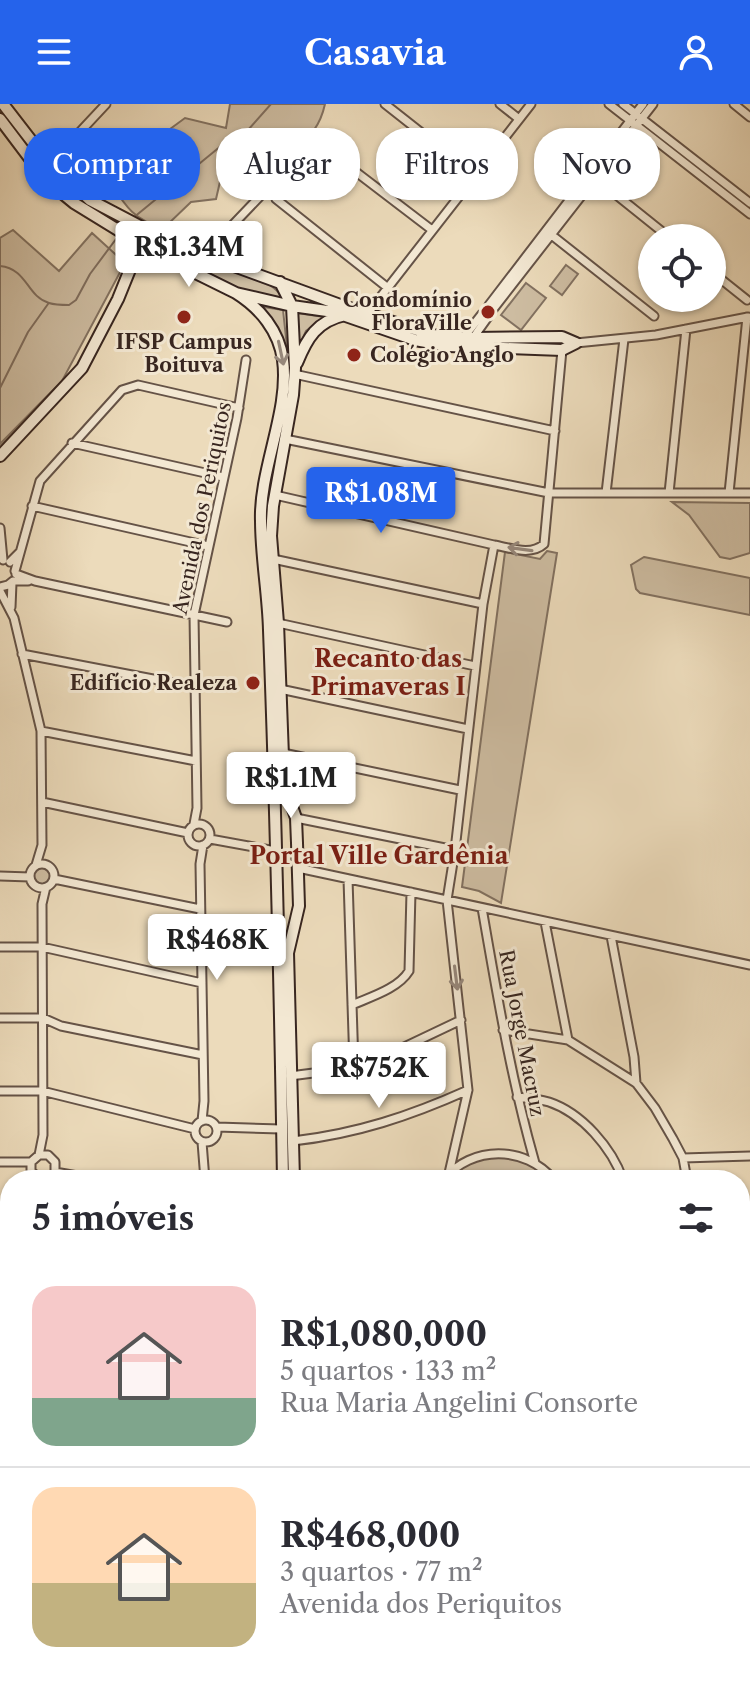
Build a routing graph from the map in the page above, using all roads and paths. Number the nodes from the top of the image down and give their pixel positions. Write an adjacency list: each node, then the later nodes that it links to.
1 (3, 104): 20 (main road)
2 (106, 104): 16 (street)
3 (385, 104): 17 (street)
4 (500, 104): 14 (street)
5 (531, 104): 14 (street)
6 (609, 104): 15 (street)
7 (623, 104): 11 (street)
8 (643, 104): 11 (street)
9 (653, 104): 11 (street)
10 (734, 104): 12 (street)
11 (639, 116): 15 (street); 28 (street)
12 (750, 117)
13 (0, 119): 36 (main road)
14 (519, 119): 18 (street)
15 (633, 124): 19 (street); 28 (street)
16 (84, 128)
17 (415, 128)
18 (512, 128)
19 (630, 128)
20 (24, 132)
21 (360, 175): 33 (street)
22 (90, 200): 32 (main road)
23 (256, 200): 39 (street)
24 (277, 200): 44 (street)
25 (455, 200): 33 (street)
26 (573, 200): 34 (street)
27 (622, 200): 31 (street)
28 (740, 201): 29 (street); 30 (street)
29 (750, 203)
30 (750, 214)
31 (652, 224)
32 (141, 228): 35 (main road); 36 (main road)
33 (432, 230): 44 (street)
34 (548, 232): 48 (street); 51 (street)
35 (163, 238): 38 (main road); 39 (main road)
36 (133, 240): 37 (main road); 38 (main road)
37 (133, 254): 40 (main road); 41 (main road)
38 (157, 254): 40 (main road); 45 (main road)
39 (204, 255): 42 (main road)
40 (146, 264): 41 (main road)
41 (126, 280): 65 (main road)
42 (280, 282): 47 (main road); 52 (main road)
43 (726, 283): 46 (street)
44 (388, 288): 52 (street)
45 (236, 293): 47 (main road); 104 (main road, one-way to 104)
46 (747, 300)
47 (292, 306): 49 (main road); 60 (main road)
48 (492, 306)
49 (347, 315): 52 (main road); 60 (main road)
50 (484, 316): 56 (street)
51 (654, 316)
52 (366, 317): 56 (main road)
53 (749, 317): 54 (street); 70 (street)
54 (686, 329): 55 (street); 69 (street)
55 (624, 339): 57 (street); 68 (street)
56 (468, 343): 57 (main road); 58 (main road)
57 (576, 343): 58 (main road)
58 (562, 350): 62 (street)
59 (246, 360): 61 (street, Avenida dos Periquitos)
60 (295, 371): 62 (street); 63 (main road)
61 (239, 408): 64 (street); 66 (street, Avenida dos Periquitos)
62 (555, 431): 67 (street)
63 (285, 439): 67 (street); 72 (main road)
64 (72, 443): 66 (street); 73 (street)
65 (1, 453)
66 (223, 477): 76 (street, Avenida dos Periquitos)
67 (549, 493): 68 (street); 75 (street, one-way to 75)
68 (606, 493): 69 (street)
69 (669, 493): 70 (street)
70 (729, 493): 71 (street)
71 (750, 493)
72 (275, 495): 75 (street); 78 (main road)
73 (32, 506): 76 (street); 77 (street)
74 (0, 528): 79 (street)
75 (494, 545): 82 (street)
76 (208, 546): 84 (street, Avenida dos Periquitos)
77 (22, 550): 79 (street); 80 (street)
78 (273, 559): 82 (street); 86 (main road)
79 (4, 561): 80 (street)
80 (14, 577): 81 (street); 83 (street); 84 (street)
81 (0, 589): 83 (street)
82 (483, 604): 88 (street)
83 (11, 610): 87 (street)
84 (194, 615): 85 (street); 89 (street, Avenida dos Periquitos)
85 (227, 622)
86 (278, 623): 88 (street); 90 (main road)
87 (22, 654): 89 (street); 92 (street)
88 (475, 666): 91 (street)
89 (195, 687): 94 (street, Avenida dos Periquitos)
90 (280, 689): 91 (street); 93 (main road)
91 (468, 729): 95 (street)
92 (41, 731): 94 (street); 96 (street)
93 (283, 753): 95 (street); 97 (main road)
94 (196, 761): 98 (street, Avenida dos Periquitos)
95 (460, 790): 105 (street)
96 (42, 802): 99 (street); 102 (street)
97 (296, 818): 101 (main road); 105 (street)
98 (199, 824): 99 (street); 100 (street)
99 (188, 833): 103 (street)
100 (210, 839): 103 (street); 104 (street)
101 (297, 843): 104 (main road); 109 (main road)
102 (42, 845): 106 (street); 107 (street)
103 (199, 845): 121 (street)
104 (276, 846): 108 (main road)
105 (455, 850): 118 (street)
106 (46, 864): 107 (street); 112 (street)
107 (36, 865): 111 (street)
108 (277, 867): 116 (main road); 144 (main road)
109 (298, 868): 113 (street); 116 (main road)
110 (0, 876): 111 (street)
111 (30, 877): 114 (street)
112 (54, 879): 115 (street); 121 (street)
113 (348, 879): 117 (street); 128 (street)
114 (36, 886): 115 (street); 119 (street)
115 (46, 887): 119 (street)
116 (298, 887): 136 (main road)
117 (411, 892): 118 (street); 128 (street)
118 (447, 900): 120 (street); 131 (street, one-way to 131)
119 (42, 904): 125 (street)
120 (482, 908): 122 (street); 132 (street, Rua Jorge Macruz)
121 (200, 909): 127 (street)
122 (545, 922): 123 (street); 133 (street)
123 (611, 936): 126 (street); 137 (street)
124 (0, 947): 125 (street)
125 (42, 947): 127 (street); 130 (street)
126 (750, 965)
127 (202, 983): 134 (street)
128 (352, 1005): 135 (street)
129 (0, 1018): 130 (street)
130 (43, 1018): 134 (street); 140 (street)
131 (461, 1020): 135 (street); 138 (street)
132 (503, 1030): 133 (street); 141 (street, Rua Jorge Macruz)
133 (568, 1040): 137 (street)
134 (203, 1055): 142 (street)
135 (354, 1066): 136 (street)
136 (290, 1076): 146 (main road)
137 (636, 1083): 151 (street)
138 (468, 1090): 146 (street); 160 (street)
139 (0, 1091): 140 (street)
140 (42, 1091): 143 (street); 145 (street)
141 (517, 1097): 154 (street, Rua Jorge Macruz); 163 (street)
142 (210, 1123): 143 (street); 144 (street); 147 (street)
143 (195, 1129): 147 (street)
144 (281, 1129): 158 (main road)
145 (43, 1135): 148 (street); 149 (street)
146 (293, 1141): 159 (main road)
147 (206, 1142): 157 (street)
148 (39, 1155): 149 (street); 153 (street)
149 (48, 1155): 156 (street)
150 (750, 1156): 151 (street)
151 (683, 1158): 164 (street)
152 (0, 1162): 153 (street)
153 (31, 1162): 155 (street)
154 (535, 1163): 161 (street); 162 (street)
155 (31, 1170)
156 (55, 1170)
157 (205, 1170)
158 (283, 1170)
159 (294, 1170)
160 (450, 1170)
161 (453, 1170)
162 (543, 1170)
163 (617, 1170)
164 (685, 1170)

